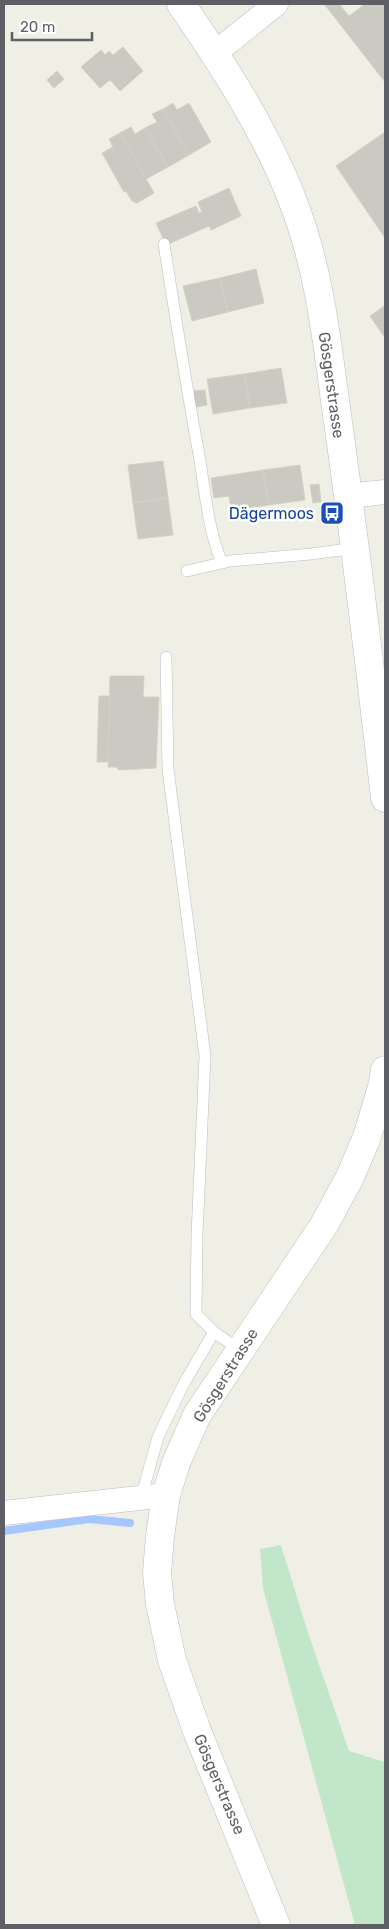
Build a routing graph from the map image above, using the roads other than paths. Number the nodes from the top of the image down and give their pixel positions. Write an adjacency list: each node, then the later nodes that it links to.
1 (181, 4): 3 (main road, Gösgerstrasse)
2 (276, 4): 3 (street)
3 (215, 53): 6 (main road, Gösgerstrasse)
4 (164, 244): 8 (lane)
5 (385, 492): 6 (street)
6 (348, 496): 7 (main road, Gösgerstrasse)
7 (356, 548): 8 (lane); 11 (main road, Gösgerstrasse)
8 (222, 563): 9 (lane)
9 (187, 571)
10 (166, 657): 13 (lane)
11 (385, 798)
12 (385, 1070): 14 (main road, Gösgerstrasse)
13 (214, 1332): 14 (lane); 15 (lane)
14 (240, 1350): 15 (main road, Gösgerstrasse)
15 (154, 1496): 16 (street); 17 (main road, Gösgerstrasse)
16 (4, 1513)
17 (276, 1925)

